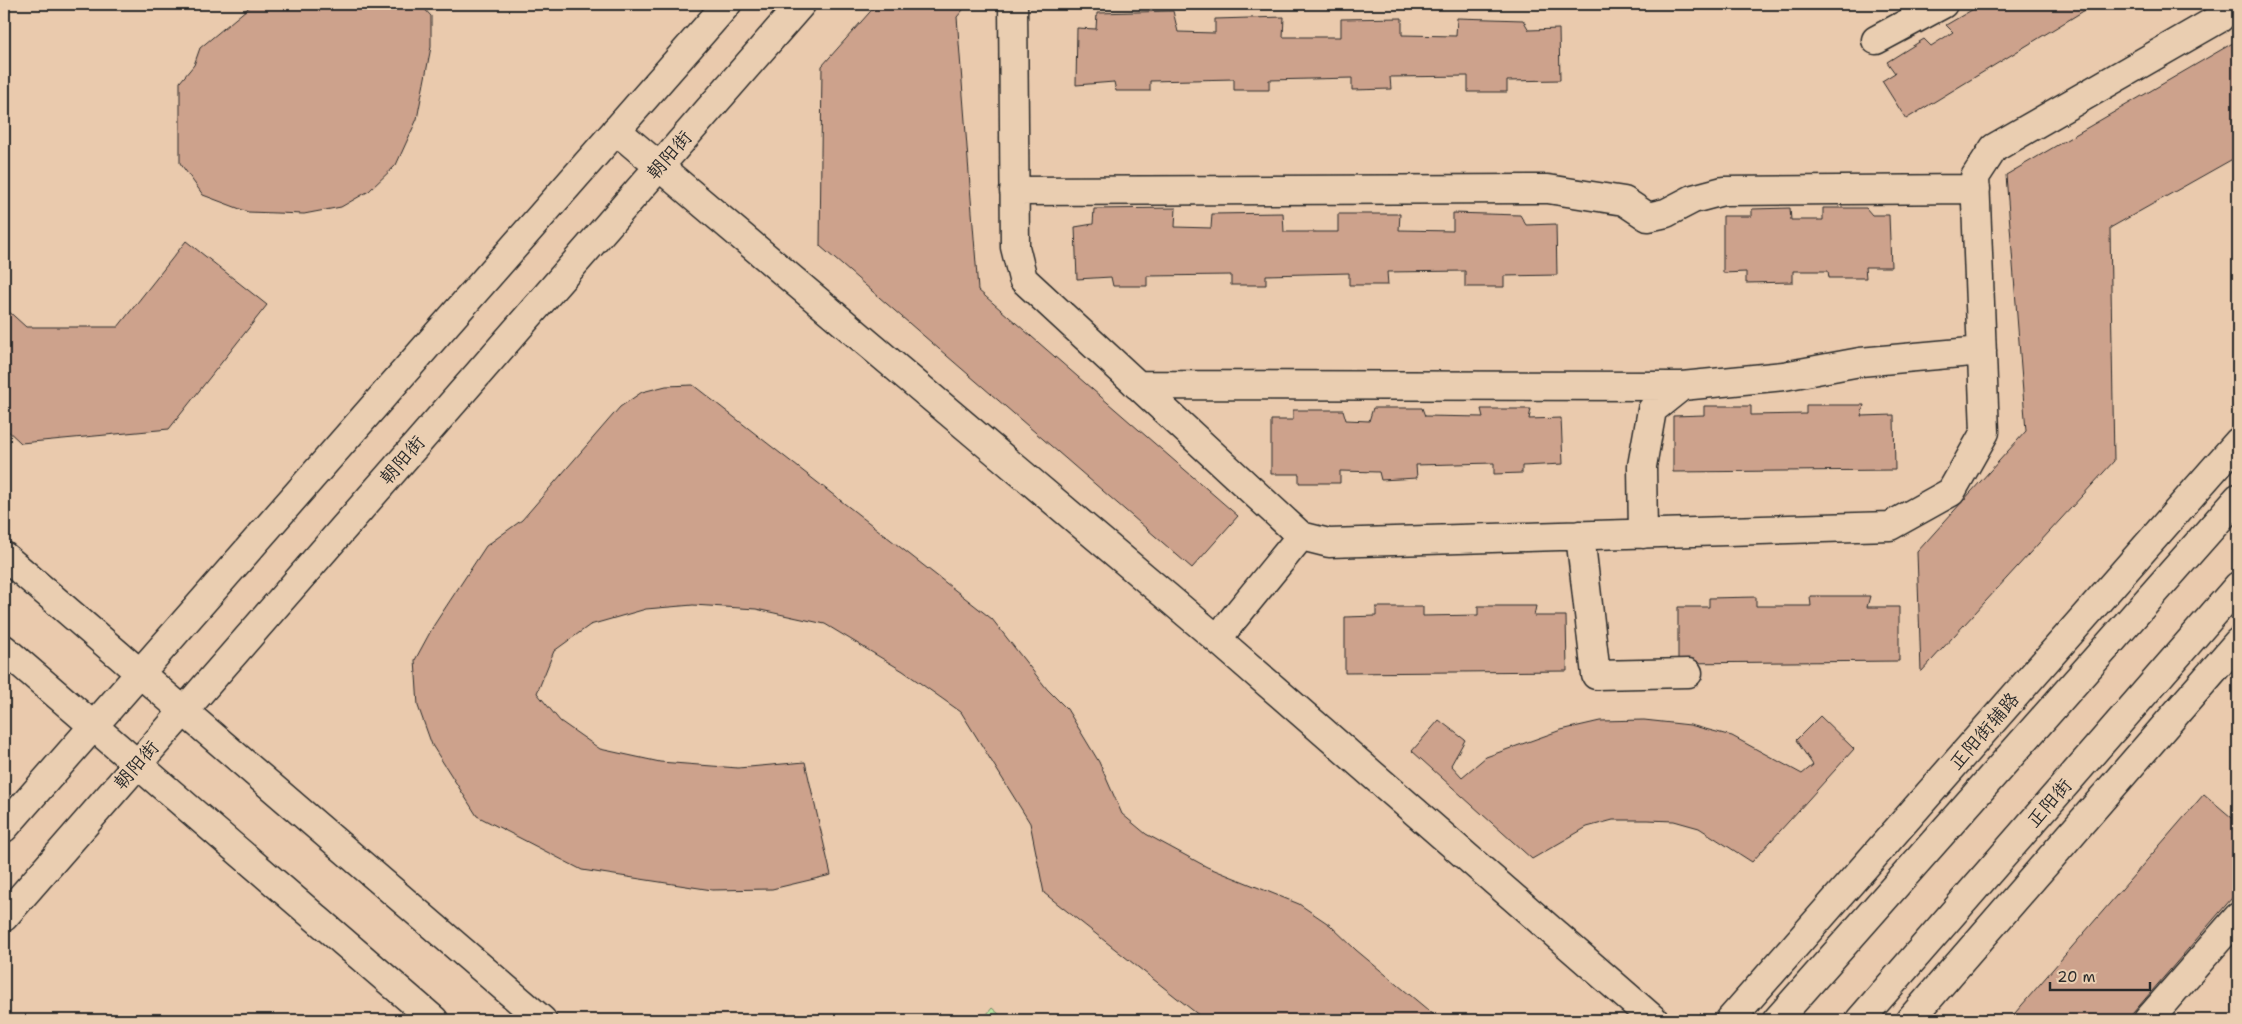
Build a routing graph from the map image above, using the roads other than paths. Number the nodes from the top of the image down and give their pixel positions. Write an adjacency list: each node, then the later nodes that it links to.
1 (727, 4): 7 (street)
2 (801, 4): 8 (street, 朝阳街)
3 (1013, 4): 10 (street)
4 (1943, 4): 6 (street)
5 (2223, 4): 9 (street)
6 (1876, 40)
7 (616, 130): 8 (street); 24 (street)
8 (659, 166): 21 (street); 26 (street, 朝阳街)
9 (1976, 188): 10 (street); 11 (street)
10 (1014, 191): 12 (street)
11 (1982, 351): 13 (street); 16 (street)
12 (1137, 385): 13 (street); 18 (street)
13 (1682, 386): 16 (street)
14 (2238, 442): 35 (street, 正阳街辅路)
15 (2238, 498): 36 (street)
16 (1643, 534): 17 (street)
17 (1580, 535): 18 (street); 25 (street)
18 (1301, 536): 21 (street)
19 (4, 556): 24 (street)
20 (2238, 586): 37 (street, 正阳街)
21 (1217, 639): 34 (street)
22 (2238, 642): 38 (street)
23 (4, 649): 27 (street)
24 (140, 673): 26 (street); 27 (street)
25 (1688, 673)
26 (183, 711): 28 (street, 朝阳街); 33 (street)
27 (93, 726): 28 (street); 29 (street)
28 (137, 764): 30 (street, 朝阳街); 32 (street)
29 (4, 828)
30 (4, 917)
31 (2238, 917): 39 (street)
32 (434, 1020)
33 (542, 1020)
34 (1654, 1020)
35 (1730, 1020)
36 (1777, 1020)
37 (1860, 1020)
38 (1910, 1020)
39 (2148, 1020)

